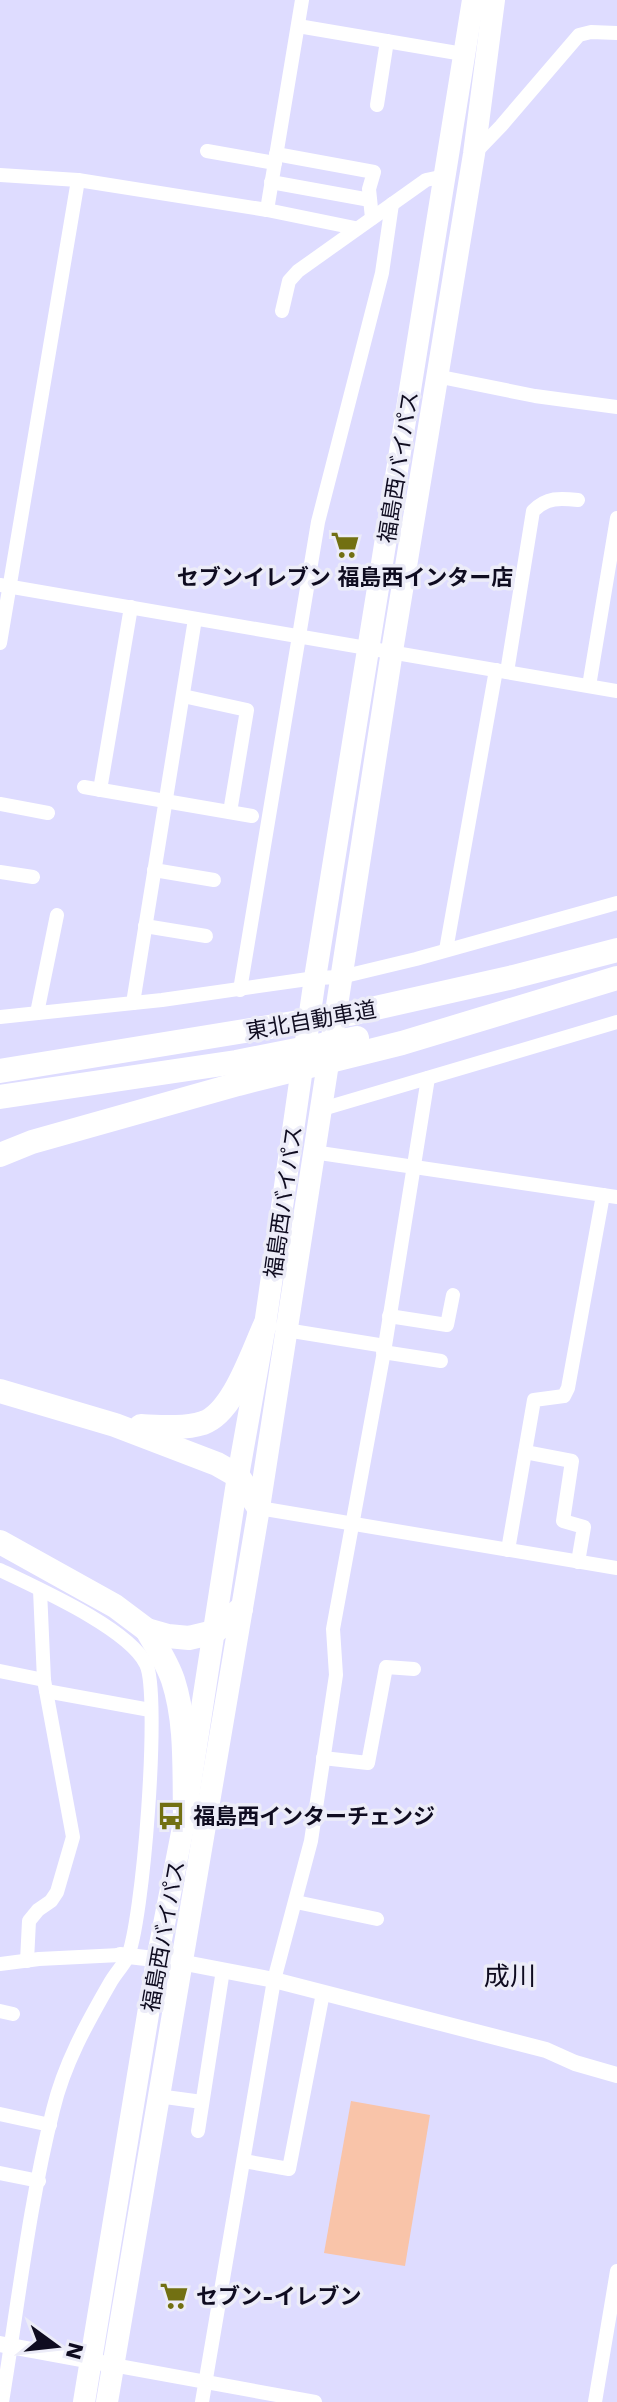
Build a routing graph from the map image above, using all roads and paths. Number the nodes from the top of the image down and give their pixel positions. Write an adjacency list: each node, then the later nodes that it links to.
1 (302, 0): 4 (street)
2 (473, 0): 7 (highway, 福島西バイパス)
3 (494, 0): 10 (highway, 福島西バイパス)
4 (298, 26): 6 (street); 11 (street)
5 (617, 33): 10 (street)
6 (387, 41): 7 (street); 8 (street)
7 (463, 54): 13 (highway, 福島西バイパス)
8 (377, 105)
9 (207, 151): 11 (street)
10 (474, 154): 22 (highway, 福島西バイパス)
11 (276, 158): 15 (street); 16 (street)
12 (0, 175): 14 (street)
13 (445, 176): 17 (street); 31 (highway, 福島西バイパス)
14 (78, 180): 18 (street); 26 (street)
15 (271, 182): 16 (street); 18 (street)
16 (370, 200): 19 (street)
17 (392, 204): 19 (street); 29 (street)
18 (267, 210): 20 (street)
19 (372, 218): 20 (street)
20 (355, 228): 21 (street)
21 (282, 311)
22 (436, 376): 23 (street); 32 (highway, 福島西バイパス)
23 (617, 407)
24 (578, 500): 33 (street)
25 (617, 518): 34 (street)
26 (5, 586): 27 (street); 30 (street)
27 (131, 607): 28 (street); 38 (street)
28 (195, 619): 29 (street); 36 (street)
29 (300, 636): 31 (street); 57 (street)
30 (0, 643)
31 (368, 648): 32 (street); 55 (highway, 福島西バイパス)
32 (392, 651): 33 (street); 54 (highway, 福島西バイパス)
33 (502, 671): 34 (street); 52 (street)
34 (589, 686): 35 (street)
35 (617, 691)
36 (183, 696): 39 (street); 41 (street)
37 (84, 787): 38 (street)
38 (100, 790): 39 (street)
39 (165, 802): 41 (street); 44 (street)
40 (0, 804): 42 (street)
41 (230, 812): 43 (street)
42 (48, 813)
43 (252, 816)
44 (154, 870): 47 (street); 50 (street)
45 (0, 872): 46 (street)
46 (33, 877)
47 (214, 880)
48 (617, 903): 52 (street)
49 (57, 915): 59 (street)
50 (145, 926): 51 (street); 58 (street)
51 (206, 936)
52 (446, 950): 54 (street)
53 (617, 950): 63 (highway, 東北自動車道)
54 (341, 977): 55 (street); 66 (highway, 福島西バイパス)
55 (315, 978): 57 (street); 73 (highway, 福島西バイパス)
56 (617, 978): 62 (highway)
57 (240, 990): 58 (street)
58 (133, 1003): 59 (street)
59 (37, 1013): 60 (street)
60 (0, 1017)
61 (617, 1022): 64 (street)
62 (281, 1064): 65 (highway, 東北自動車道); 68 (highway)
63 (0, 1070)
64 (428, 1078): 66 (street); 69 (street)
65 (0, 1097)
66 (319, 1110): 67 (highway, 福島西バイパス)
67 (313, 1152): 69 (street); 73 (highway, 福島西バイパス)
68 (0, 1155)
69 (413, 1166): 70 (street); 72 (street)
70 (610, 1196): 78 (street)
71 (453, 1295): 72 (street)
72 (389, 1316): 74 (street)
73 (275, 1328): 74 (street); 77 (highway); 79 (highway, 福島西バイパス); 80 (highway, 福島西バイパス)
74 (384, 1349): 75 (street); 81 (street)
75 (441, 1361)
76 (0, 1391): 77 (highway)
77 (115, 1425): 79 (highway)
78 (525, 1452): 83 (street); 84 (street)
79 (238, 1476): 80 (highway); 90 (highway, 福島西バイパス)
80 (259, 1508): 81 (street); 88 (highway, 福島西バイパス)
81 (350, 1524): 83 (street); 95 (street)
82 (0, 1542): 89 (highway)
83 (508, 1550): 84 (street)
84 (578, 1562): 85 (street)
85 (617, 1568)
86 (0, 1570): 87 (street)
87 (40, 1590): 93 (street); 94 (street)
88 (241, 1609): 90 (highway); 101 (highway, 福島西バイパス)
89 (147, 1630): 90 (highway); 96 (highway)
90 (214, 1632): 96 (highway, 福島西バイパス)
91 (414, 1669): 95 (street)
92 (0, 1671): 93 (street)
93 (45, 1685): 94 (street); 100 (street)
94 (150, 1710): 99 (street)
95 (323, 1758): 97 (street)
96 (185, 1817): 101 (highway, 福島西バイパス)
97 (296, 1902): 98 (street); 104 (street)
98 (377, 1919)
99 (124, 1956): 100 (street); 101 (street); 110 (street)
100 (27, 1961): 102 (street)
101 (169, 1961): 103 (street); 107 (highway, 福島西バイパス); 117 (highway, 福島西バイパス)
102 (0, 1964)
103 (223, 1970): 104 (street); 108 (street)
104 (274, 1980): 105 (street); 112 (street)
105 (323, 1993): 106 (street); 112 (street)
106 (617, 2075)
107 (158, 2096): 108 (street); 117 (highway, 福島西バイパス)
108 (202, 2102): 111 (street)
109 (0, 2114): 110 (street)
110 (50, 2125): 114 (street)
111 (198, 2131)
112 (244, 2161): 118 (street)
113 (0, 2173): 114 (street)
114 (39, 2181): 116 (street)
115 (617, 2271): 124 (street)
116 (6, 2346): 117 (street); 119 (street)
117 (102, 2363): 118 (street); 120 (highway, 福島西バイパス); 121 (highway, 福島西バイパス)
118 (205, 2382): 122 (street); 123 (street)
119 (2, 2402)
120 (84, 2402)
121 (107, 2402)
122 (202, 2402)
123 (315, 2402)
124 (595, 2402)

